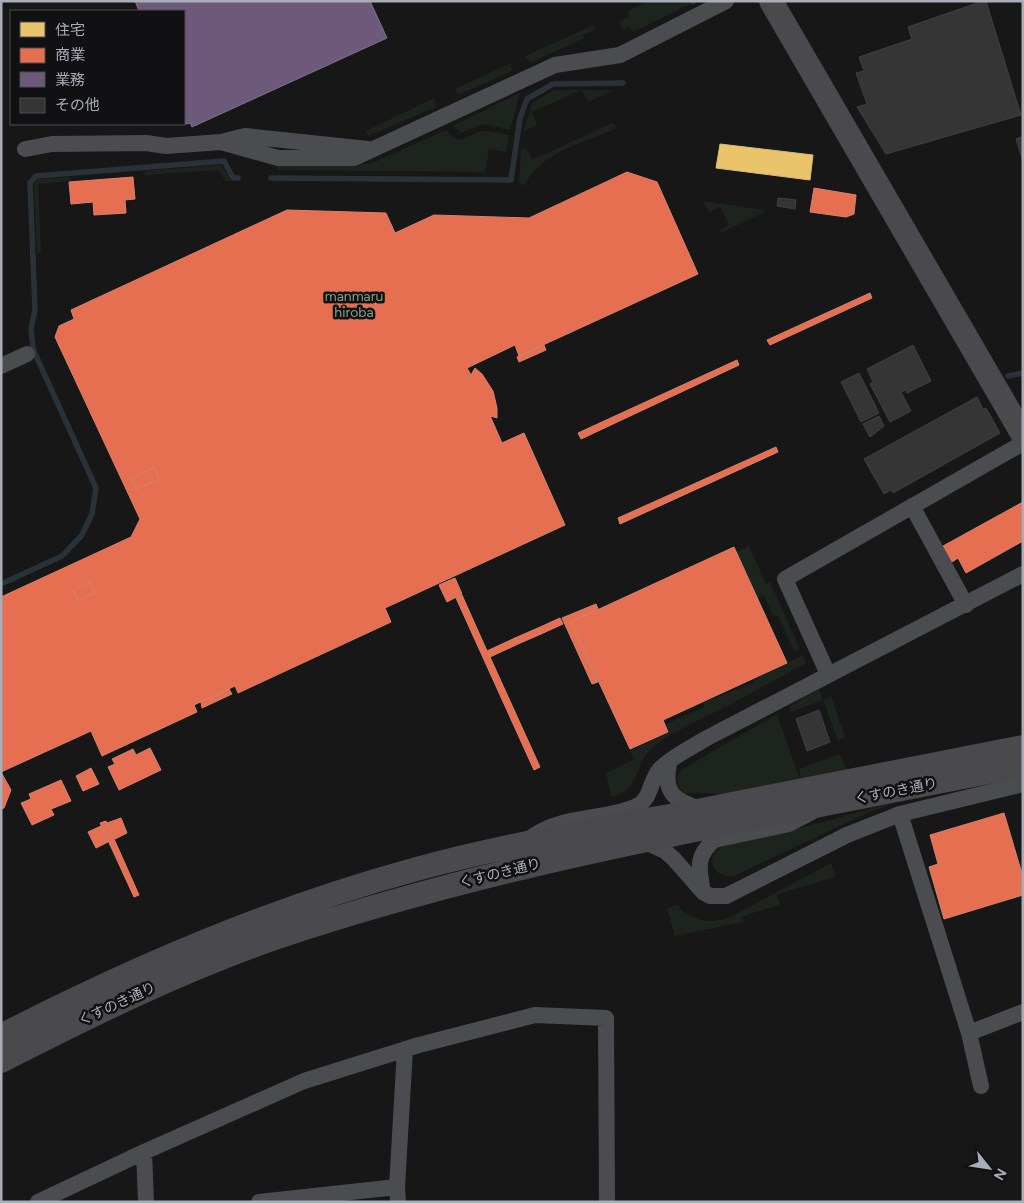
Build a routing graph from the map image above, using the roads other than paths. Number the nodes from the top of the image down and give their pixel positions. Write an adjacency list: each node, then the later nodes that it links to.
1 (726, 1): 3 (street)
2 (771, 1): 6 (main road)
3 (24, 149)
4 (27, 354): 5 (street)
5 (1, 366)
6 (1023, 435)
7 (1023, 442): 8 (street)
8 (912, 506): 10 (street); 11 (street)
9 (1023, 574): 10 (street)
10 (966, 605): 11 (street)
11 (828, 674): 13 (street)
12 (1023, 747): 16 (main road, くすのき通り)
13 (669, 763): 18 (street); 21 (street)
14 (1023, 765): 16 (main road, くすのき通り)
15 (1023, 784): 19 (street)
16 (857, 790): 17 (main road, くすのき通り); 18 (main road, くすのき通り)
17 (827, 804): 20 (main road, くすのき通り); 22 (street)
18 (703, 810): 21 (main road, くすのき通り)
19 (900, 814): 22 (street); 24 (street)
20 (643, 841): 22 (street); 27 (main road, くすのき通り)
21 (524, 843): 25 (main road, くすのき通り)
22 (703, 892)
23 (1023, 1012): 24 (street)
24 (969, 1034): 28 (street)
25 (1, 1036)
26 (405, 1049): 29 (street); 30 (street); 34 (street)
27 (1, 1061)
28 (981, 1086)
29 (144, 1152): 31 (street); 32 (street)
30 (398, 1194): 33 (street)
31 (38, 1202)
32 (146, 1202)
33 (258, 1202)
34 (607, 1202)

